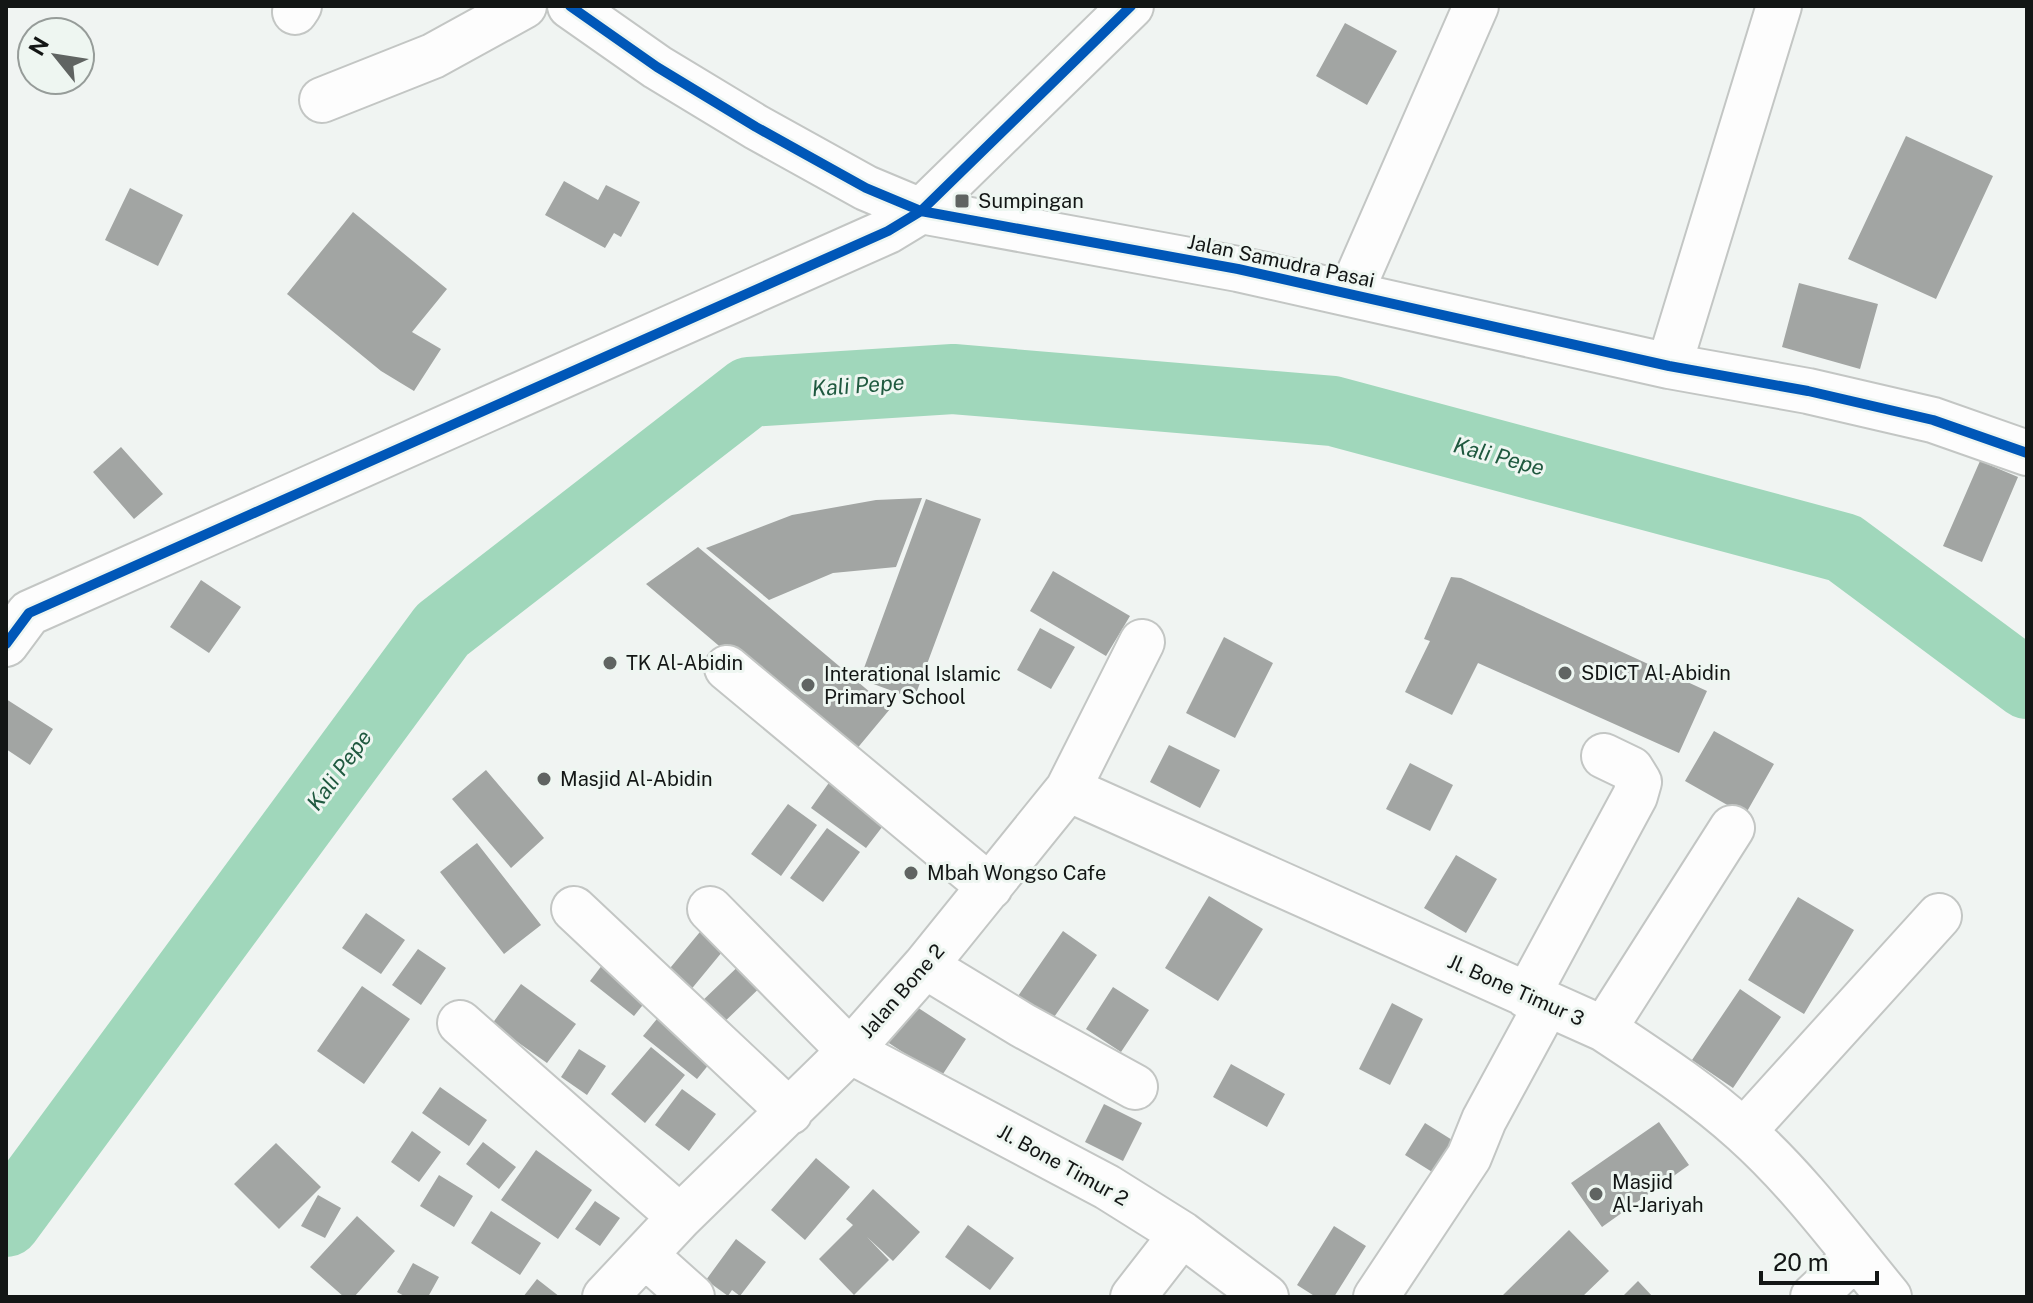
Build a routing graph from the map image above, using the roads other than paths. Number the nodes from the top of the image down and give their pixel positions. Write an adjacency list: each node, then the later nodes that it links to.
1 (524, 6): 6 (street)
2 (570, 6): 7 (street, Jalan Samudra Pasai)
3 (1131, 6): 7 (street)
4 (1476, 6): 8 (street)
5 (1779, 6): 9 (street)
6 (322, 100)
7 (921, 211): 8 (street, Jalan Samudra Pasai); 11 (street)
8 (1351, 292): 9 (street, Jalan Samudra Pasai)
9 (1669, 366): 10 (street, Jalan Samudra Pasai)
10 (2027, 453)
11 (14, 620)
12 (1142, 642): 15 (street, Jalan Bone 2)
13 (727, 668): 17 (street)
14 (1604, 756): 22 (street)
15 (1068, 789): 17 (street, Jalan Bone 2); 22 (street, Jl. Bone Timur 3)
16 (1732, 828): 24 (street)
17 (990, 887): 21 (street, Jalan Bone 2)
18 (574, 909): 27 (street)
19 (710, 909): 25 (street, Jl. Bone Timur 2)
20 (1939, 916): 28 (street)
21 (925, 966): 25 (street, Jalan Bone 2); 26 (street)
22 (1537, 1000): 24 (street, Jl. Bone Timur 3); 37 (street)
23 (460, 1023): 29 (street)
24 (1604, 1029): 28 (street, Jl. Bone Timur 3)
25 (850, 1051): 27 (street, Jalan Bone 2); 30 (street, Jl. Bone Timur 2)
26 (1135, 1087)
27 (790, 1112): 29 (street, Jalan Bone 2)
28 (1744, 1131): 32 (street, Jl. Bone Timur 3)
29 (680, 1217): 31 (street, Jalan Bone 2)
30 (1182, 1234): 35 (street); 36 (street, Jl. Bone Timur 2)
31 (645, 1255): 33 (street, Jalan Bone 2); 34 (street)
32 (1855, 1257): 38 (street); 39 (street, Jl. Bone Timur 3)
33 (605, 1297)
34 (692, 1297)
35 (1133, 1297)
36 (1266, 1297)
37 (1376, 1297)
38 (1813, 1297)
39 (1889, 1297)

